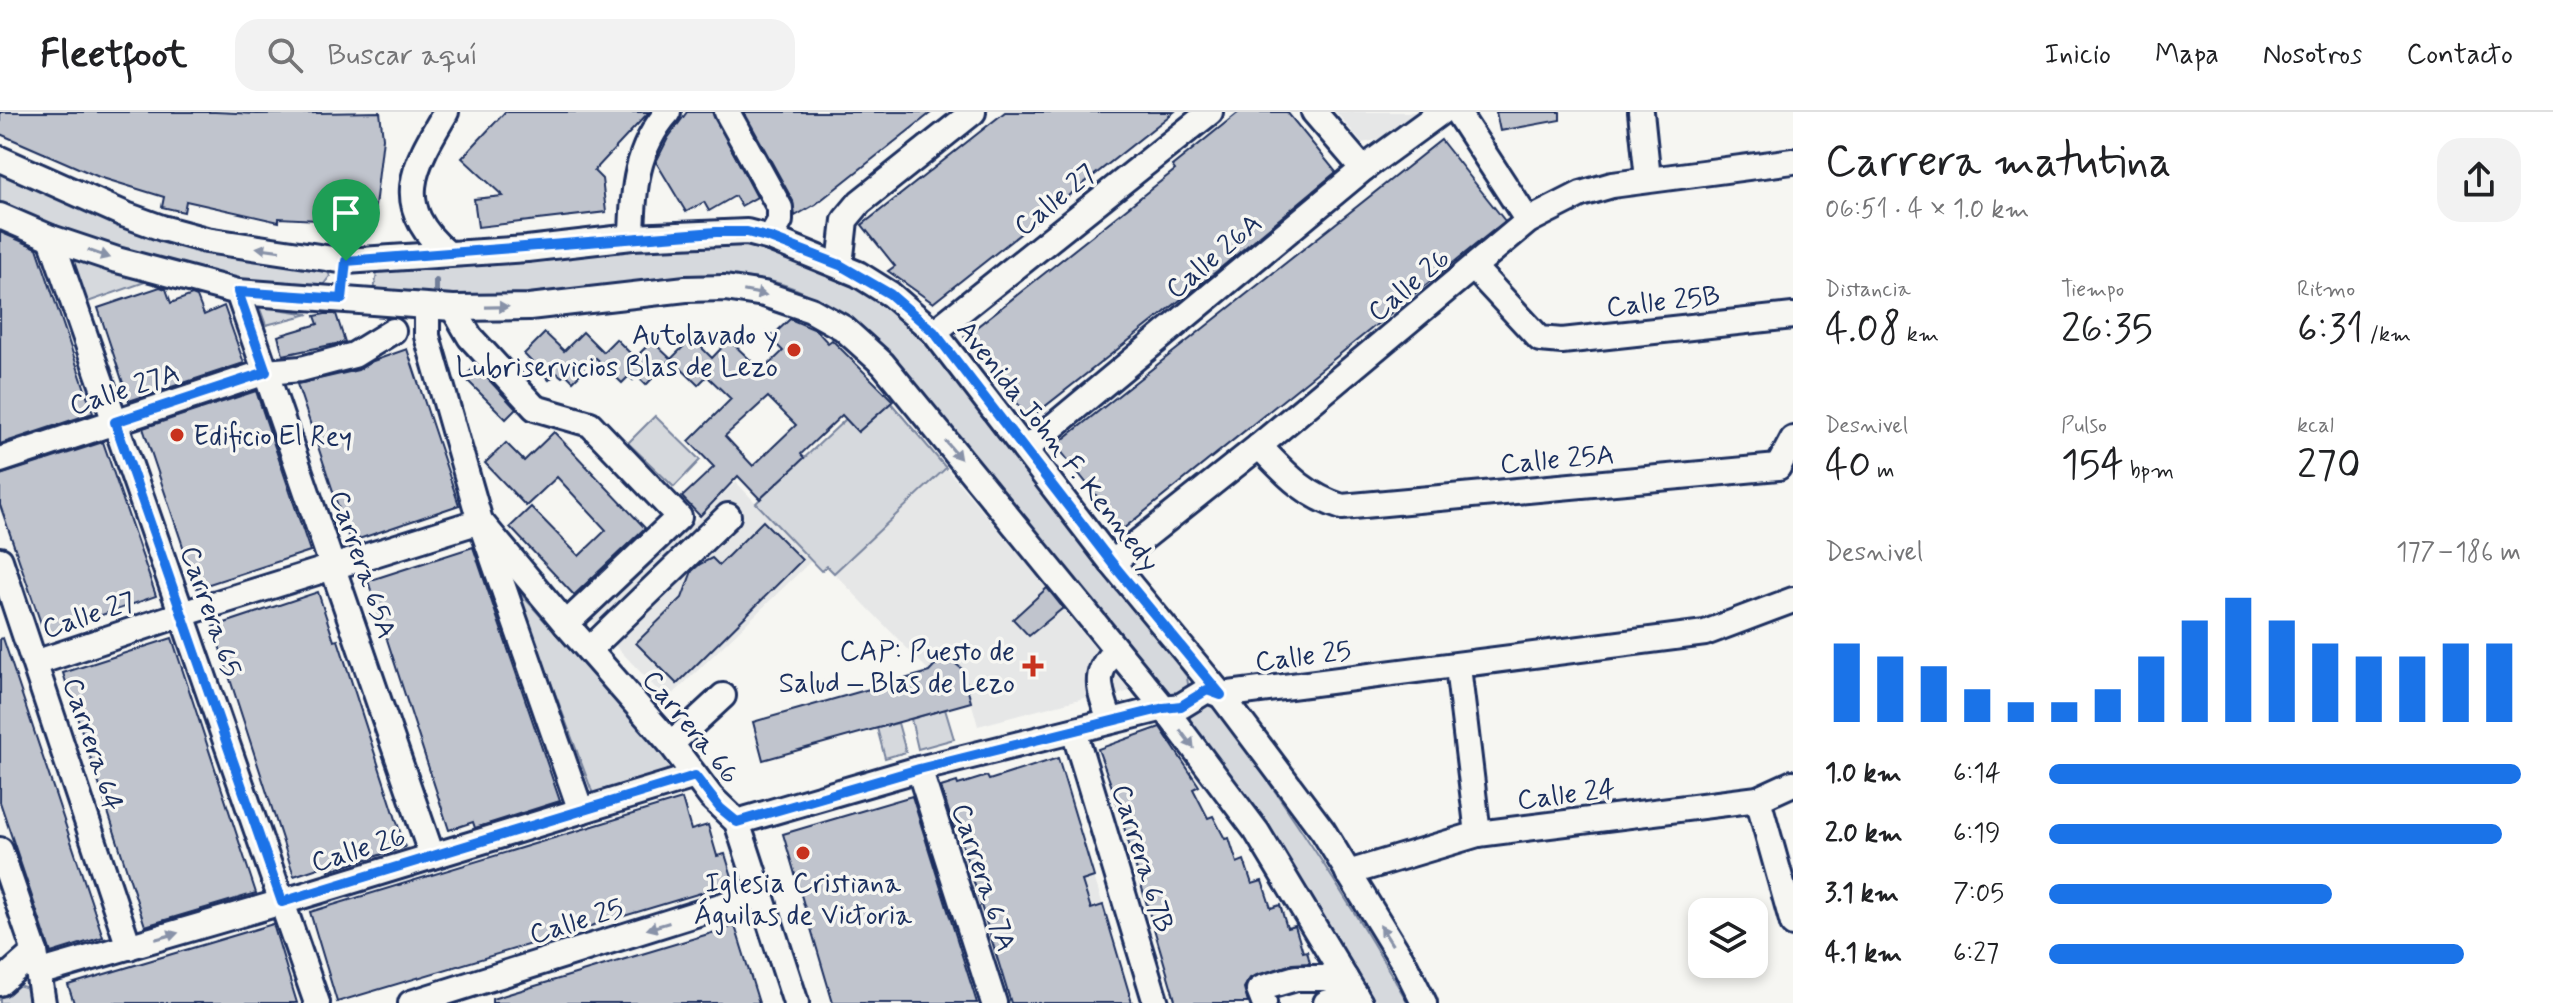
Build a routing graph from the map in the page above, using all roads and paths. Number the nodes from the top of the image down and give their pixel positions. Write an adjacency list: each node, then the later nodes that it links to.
1 (446, 112): 19 (street)
2 (668, 112): 16 (street)
3 (727, 112): 18 (street)
4 (973, 112): 21 (street)
5 (1210, 112): 29 (street, Calle 27)
6 (1314, 112): 12 (street)
7 (1441, 112): 12 (street, Calle 26A)
8 (1457, 112): 15 (street)
9 (1641, 112): 13 (street)
10 (0, 159): 20 (street, Avenida John F. Kennedy, one-way to 10)
11 (1793, 161): 13 (street, Calle 26)
12 (1363, 169): 34 (street, Calle 26A)
13 (1648, 179): 15 (street, Calle 26)
14 (0, 216): 17 (street, Avenida John F. Kennedy)
15 (1528, 221): 22 (street, Calle 26)
16 (632, 237): 18 (street, Avenida John F. Kennedy); 19 (street, Avenida John F. Kennedy)
17 (51, 238): 23 (street, Avenida John F. Kennedy, one-way to 23); 31 (street, Carrera 65)
18 (770, 238): 21 (street, Avenida John F. Kennedy)
19 (437, 255): 20 (street, Avenida John F. Kennedy)
20 (346, 261): 24 (street)
21 (840, 265): 29 (street, Avenida John F. Kennedy)
22 (1474, 268): 27 (street, Calle 25B); 33 (street, Calle 26)
23 (238, 292): 24 (street, Avenida John F. Kennedy); 30 (street, Carrera 65A)
24 (342, 299): 25 (street, Avenida John F. Kennedy)
25 (423, 306): 26 (street, Avenida John F. Kennedy); 38 (street, Carrera 66)
26 (453, 308): 44 (street); 46 (street, Avenida John F. Kennedy, one-way to 46)
27 (1793, 316)
28 (393, 331): 30 (street, Calle 27A)
29 (934, 332): 34 (street, Avenida John F. Kennedy)
30 (266, 372): 31 (street, Calle 27A); 41 (street, Carrera 65A)
31 (115, 422): 35 (street, Calle 27A); 43 (street, Carrera 65)
32 (1793, 439): 36 (street)
33 (1259, 446): 36 (street, Calle 25A); 40 (street, Calle 26)
34 (1026, 449): 40 (street, Avenida John F. Kennedy)
35 (0, 460)
36 (1785, 476)
37 (728, 516): 45 (street)
38 (480, 521): 41 (street, Calle 27); 44 (street, Carrera 66); 58 (street, Carrera 66)
39 (0, 560): 47 (street, Carrera 64)
40 (1112, 563): 50 (street, Avenida John F. Kennedy)
41 (334, 567): 43 (street, Calle 27); 62 (street, Carrera 65A)
42 (1793, 600): 48 (street, Calle 25)
43 (182, 614): 47 (street, Calle 27); 65 (street, Carrera 65)
44 (566, 624): 45 (street, Carrera 66)
45 (589, 650): 53 (street, Carrera 66)
46 (1116, 650): 50 (street, Avenida John F. Kennedy); 51 (street)
47 (35, 663): 67 (street, Carrera 64)
48 (1458, 667): 50 (street, Calle 25); 60 (street)
49 (723, 696): 53 (street)
50 (1192, 700): 51 (street, Calle 25); 63 (street, Avenida John F. Kennedy); 70 (street, Avenida John F. Kennedy, one-way to 70)
51 (1110, 721): 52 (street, Calle 25)
52 (1074, 731): 54 (street, Calle 25); 76 (street, Carrera 67B)
53 (671, 744): 55 (street, Carrera 66)
54 (919, 769): 59 (street, Calle 25); 75 (street, Carrera 67A)
55 (695, 776): 58 (street, Calle 26); 59 (street, Carrera 66)
56 (1793, 783): 57 (street, Calle 24)
57 (1758, 799): 60 (street, Calle 24); 66 (street)
58 (581, 811): 62 (street, Calle 26)
59 (737, 822): 64 (street, Carrera 66)
60 (1478, 834): 63 (street, Calle 24)
61 (0, 850): 68 (street)
62 (432, 856): 65 (street, Calle 26)
63 (1348, 873): 79 (street, Avenida John F. Kennedy, one-way to 63)
64 (759, 894): 73 (street, Calle 25, one-way to 73); 74 (street, Carrera 66)
65 (282, 902): 67 (street, Calle 26, one-way to 65); 72 (street, Carrera 65)
66 (1792, 917)
67 (129, 947): 68 (street, Calle 26)
68 (36, 963): 69 (street); 71 (street)
69 (0, 983)
70 (1353, 992): 77 (street); 78 (street)
71 (43, 1003)
72 (317, 1003)
73 (411, 1003)
74 (796, 1003)
75 (994, 1003)
76 (1156, 1003)
77 (1264, 1003)
78 (1326, 1003)
79 (1424, 1003)

